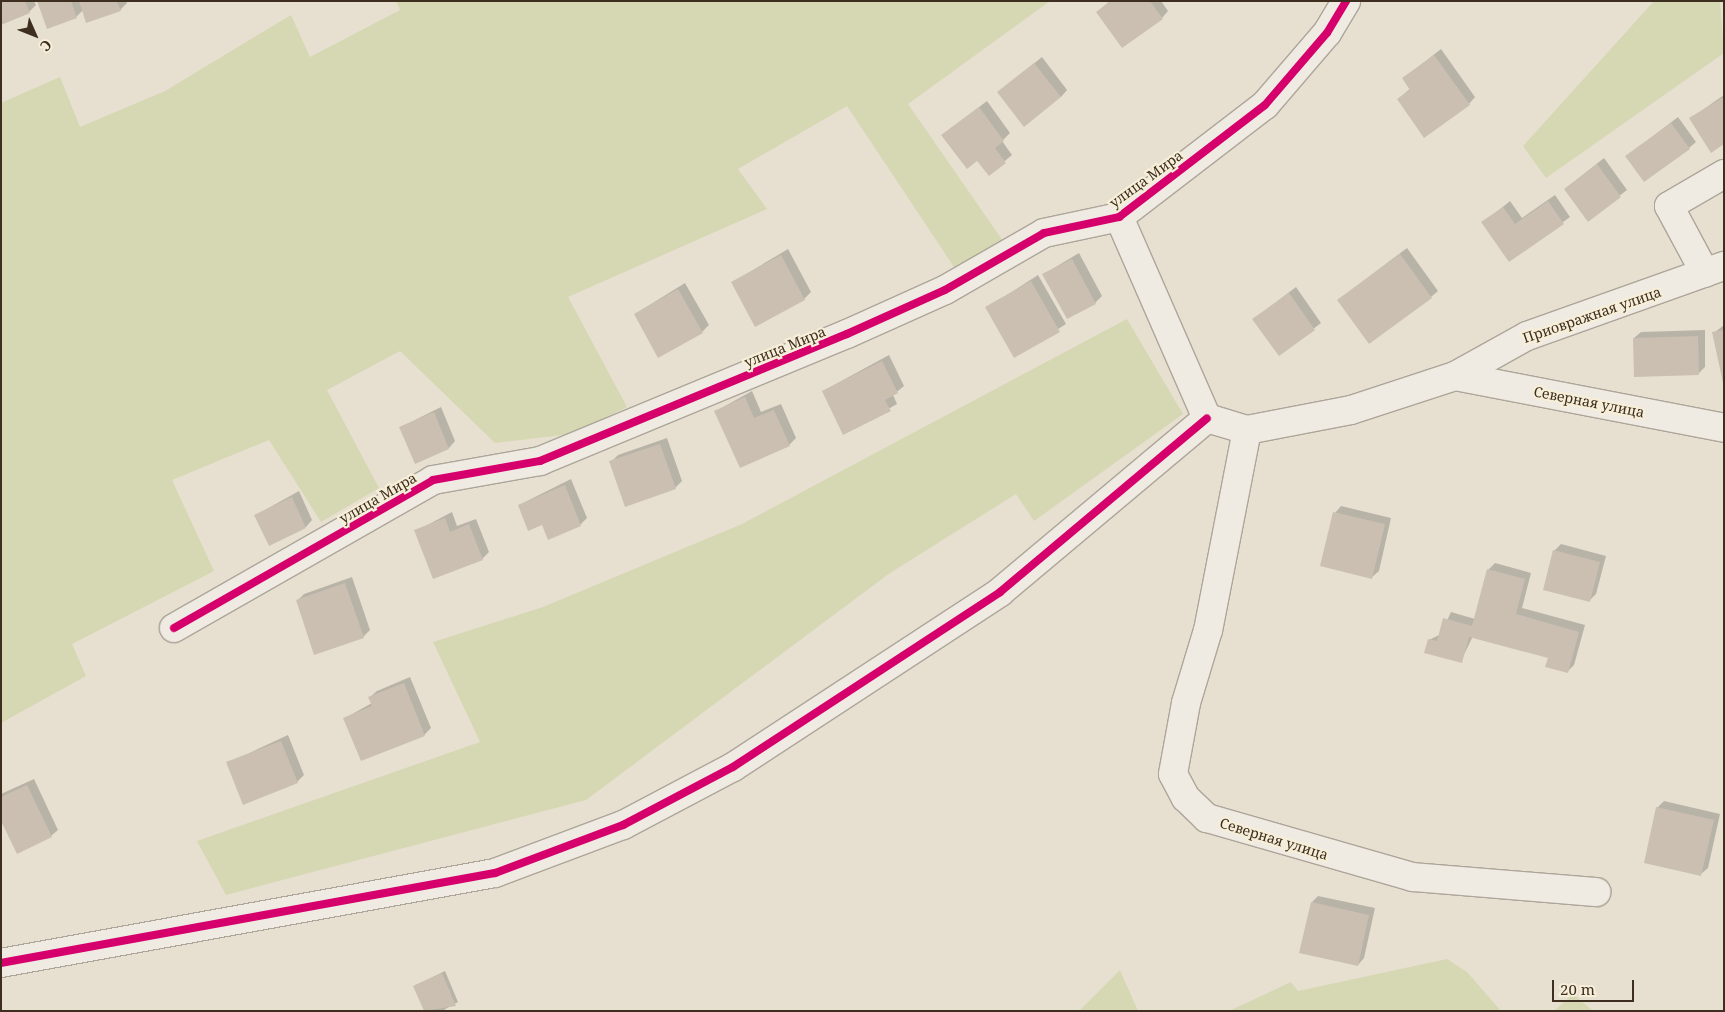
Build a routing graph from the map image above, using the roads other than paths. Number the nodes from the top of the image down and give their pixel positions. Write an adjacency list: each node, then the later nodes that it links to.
1 (1346, 1): 3 (street, улица Мира)
2 (1724, 174): 4 (street, Приовражная улица)
3 (1119, 217): 6 (street); 9 (street, улица Мира)
4 (1715, 270): 5 (street, Приовражная улица)
5 (1455, 376): 7 (street, Северная улица); 8 (street, Приовражная улица)
6 (1207, 418): 8 (street); 11 (street)
7 (1724, 428)
8 (1247, 430): 10 (street, Северная улица)
9 (174, 628)
10 (1596, 892)
11 (1, 963)

